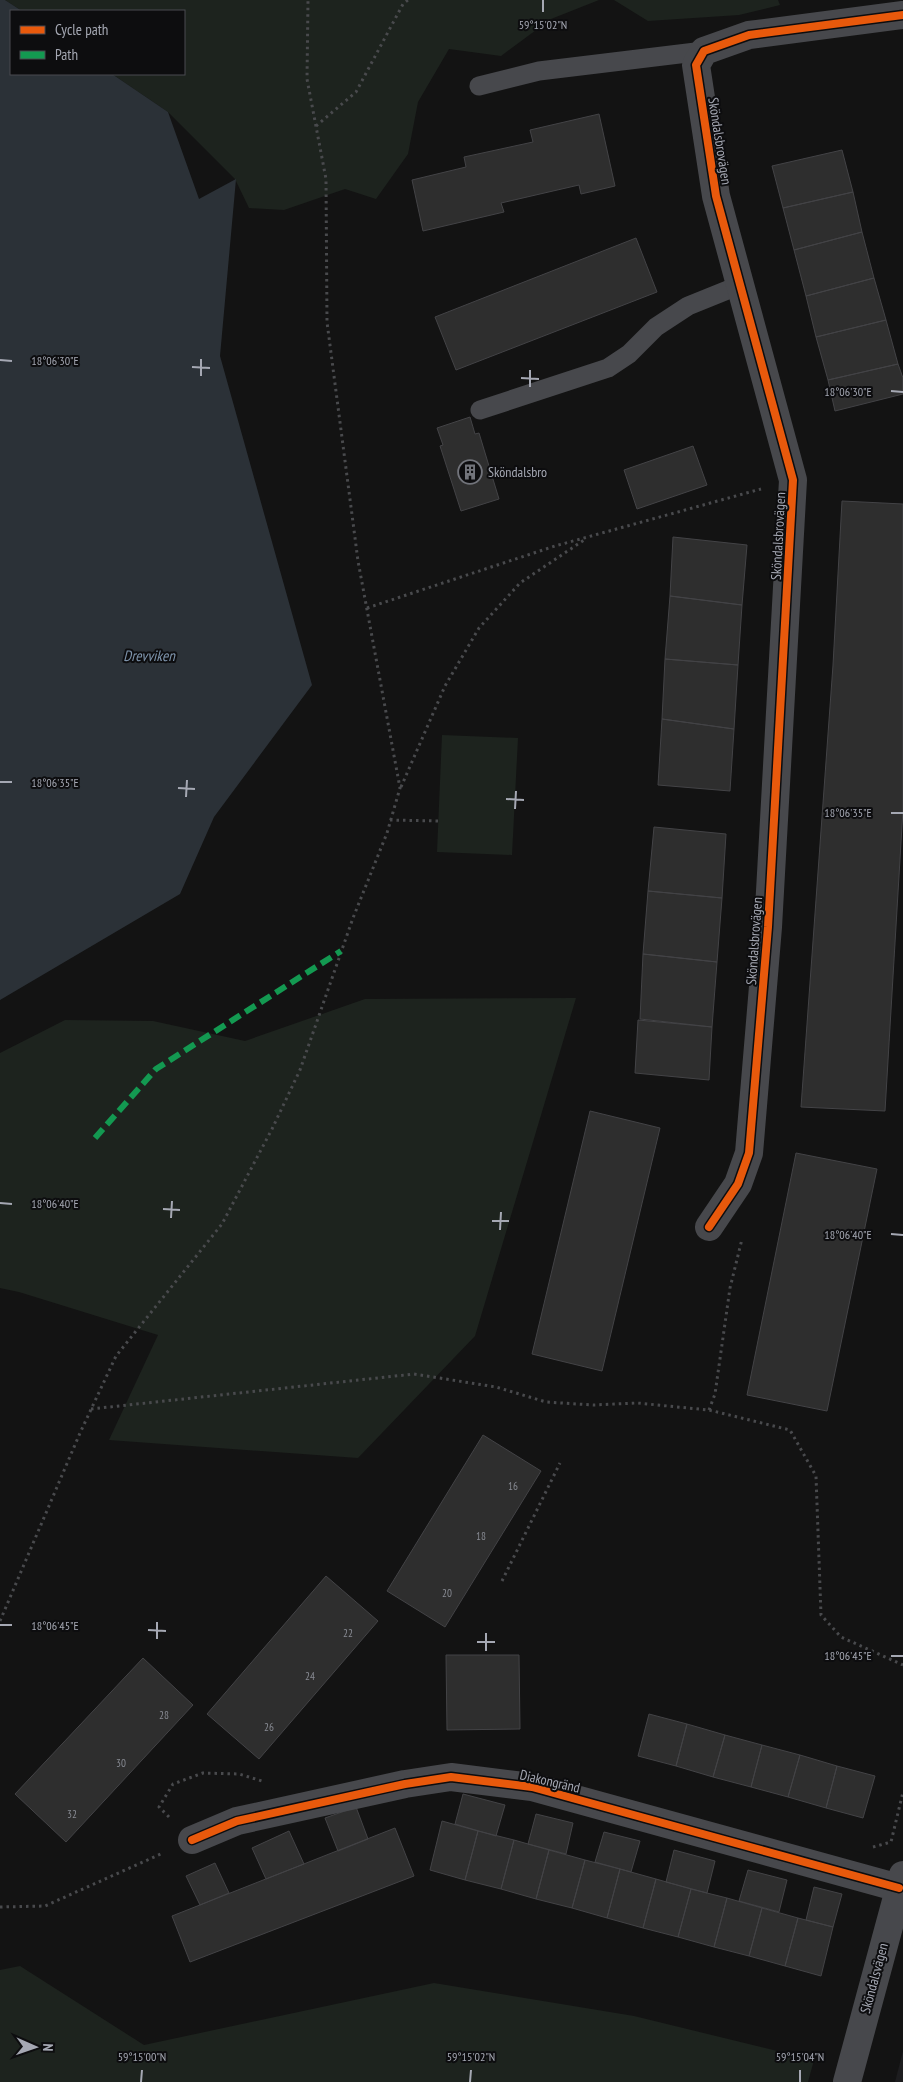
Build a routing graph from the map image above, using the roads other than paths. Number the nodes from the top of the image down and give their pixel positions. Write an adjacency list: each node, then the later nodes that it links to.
1 (903, 15): 2 (street)
2 (704, 51): 3 (lane); 4 (street, Sköndalsbrovägen)
3 (479, 86)
4 (740, 285): 5 (lane); 6 (street, Sköndalsbrovägen)
5 (480, 410)
6 (708, 1228)
7 (192, 1840): 8 (street, Diakongränd)
8 (901, 1881): 9 (street, Sköndalsvägen)
9 (847, 2082)

